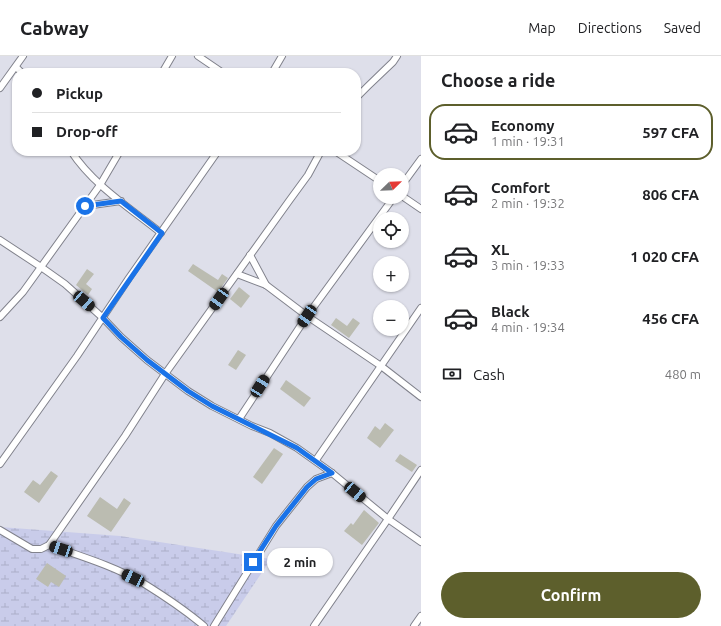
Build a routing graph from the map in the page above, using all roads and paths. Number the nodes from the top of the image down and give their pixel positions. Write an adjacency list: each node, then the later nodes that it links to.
1 (23, 56): 6 (street)
2 (172, 56): 7 (street)
3 (198, 56): 8 (street)
4 (282, 56): 9 (street)
5 (397, 56): 12 (street)
6 (16, 67)
7 (165, 68)
8 (216, 68)
9 (275, 68)
10 (12, 72): 11 (street)
11 (0, 88)
12 (361, 93)
13 (75, 156): 21 (street)
14 (117, 156): 21 (street)
15 (215, 156): 27 (street)
16 (318, 156): 29 (street)
17 (342, 156): 20 (street)
18 (421, 158): 19 (street)
19 (409, 175)
20 (373, 176)
21 (100, 185): 22 (street); 25 (street)
22 (121, 201): 25 (street); 27 (street)
23 (409, 201): 26 (street)
24 (389, 204): 35 (street)
25 (85, 206): 30 (street)
26 (421, 209)
27 (162, 233): 36 (street)
28 (0, 240): 30 (street)
29 (250, 255): 31 (street); 32 (street)
30 (41, 267): 34 (street); 36 (street)
31 (236, 274): 32 (street); 38 (street)
32 (266, 285): 35 (street)
33 (421, 308): 37 (street)
34 (0, 316)
35 (307, 316): 37 (street); 40 (street)
36 (103, 318): 38 (street); 42 (street)
37 (381, 366): 39 (street); 41 (street)
38 (165, 374): 40 (street); 48 (street)
39 (421, 397)
40 (239, 419): 41 (street)
41 (316, 460): 44 (street)
42 (0, 464)
43 (421, 470): 45 (street)
44 (332, 473): 45 (street); 51 (street)
45 (388, 520): 47 (street); 52 (street)
46 (0, 530): 48 (street)
47 (421, 542)
48 (48, 545): 50 (street)
49 (421, 616): 53 (street)
50 (204, 626)
51 (214, 626)
52 (314, 626)
53 (414, 626)

